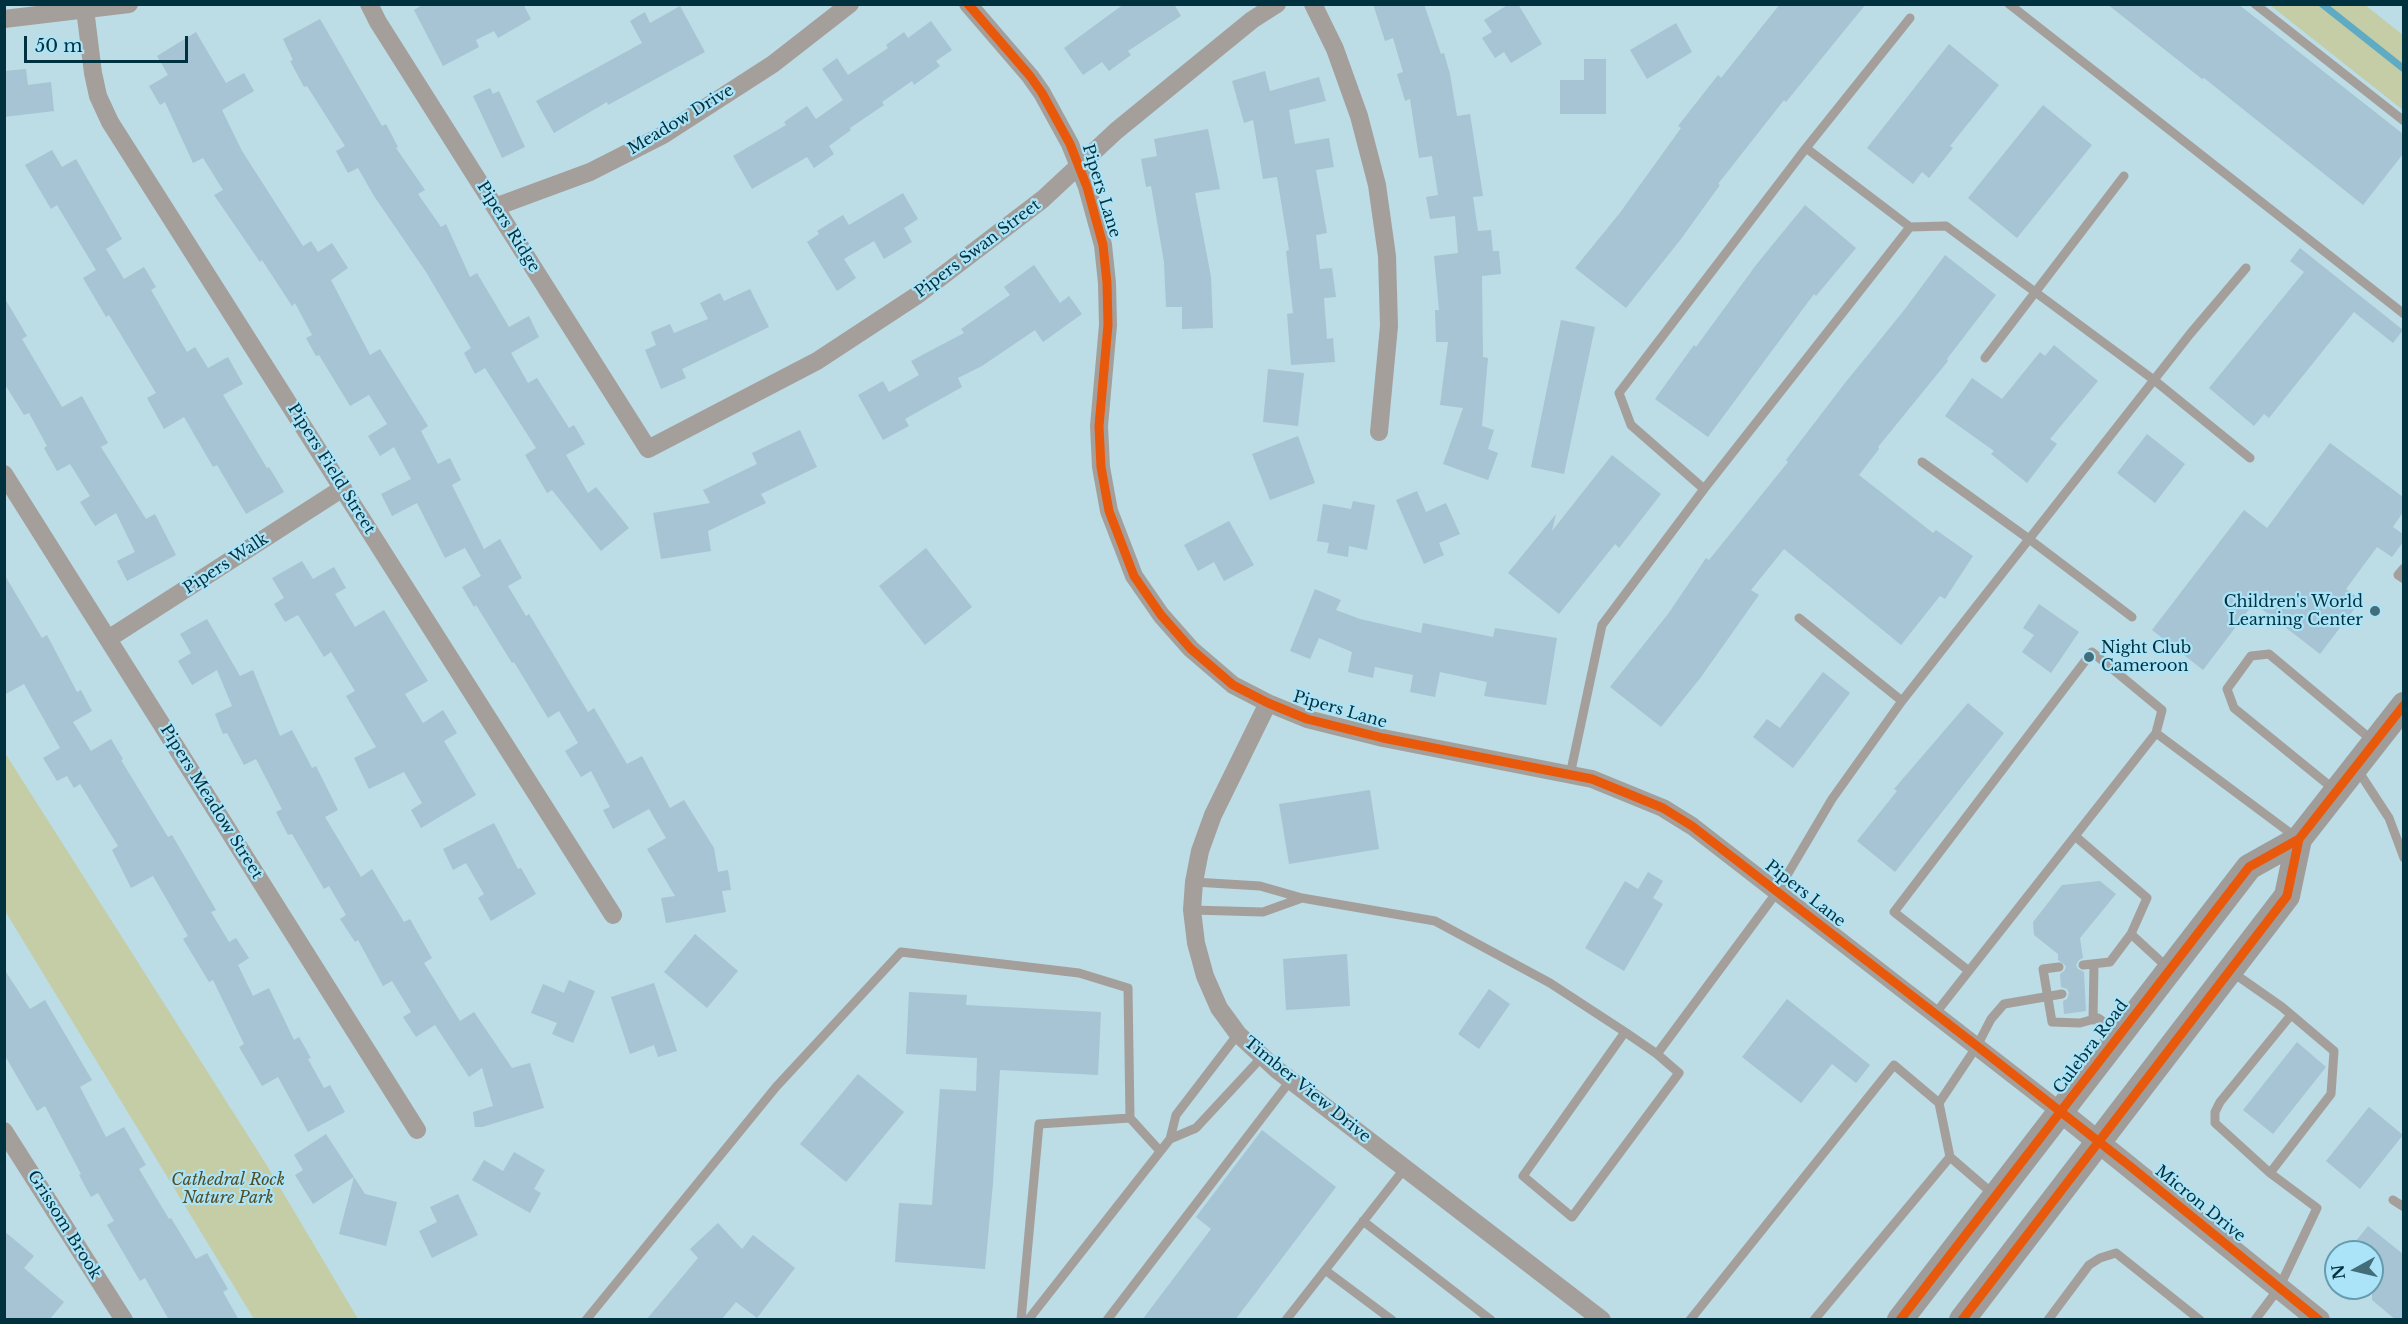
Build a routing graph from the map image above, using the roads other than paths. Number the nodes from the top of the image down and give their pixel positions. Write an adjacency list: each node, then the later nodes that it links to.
1 (129, 4): 9 (street)
2 (369, 4): 16 (street, Pipers Ridge)
3 (850, 4): 16 (street, Meadow Drive)
4 (968, 4): 14 (street, Pipers Lane)
5 (1277, 4): 14 (street, Pipers Swan Street)
6 (1313, 4): 23 (street)
7 (2009, 4): 20 (lane)
8 (2255, 4): 12 (lane)
9 (85, 9): 10 (street); 28 (street, Pipers Field Street)
10 (4, 18)
11 (1910, 18): 13 (lane)
12 (2403, 121)
13 (1806, 148): 17 (lane); 29 (lane)
14 (1079, 164): 24 (street, Pipers Swan Street); 37 (street, Pipers Lane)
15 (2124, 176): 19 (lane)
16 (495, 207): 24 (street, Pipers Ridge)
17 (1910, 227): 19 (lane); 29 (lane)
18 (2246, 268): 22 (lane)
19 (2036, 292): 21 (lane); 22 (lane)
20 (2403, 314)
21 (1985, 358)
22 (2154, 380): 25 (lane); 30 (lane)
23 (1379, 432)
24 (648, 449)
25 (2250, 458)
26 (1922, 462): 30 (lane)
27 (4, 474): 35 (street, Pipers Meadow Street)
28 (343, 489): 35 (street, Pipers Walk); 51 (street, Pipers Field Street)
29 (1704, 489): 42 (lane)
30 (2029, 539): 33 (lane); 36 (lane)
31 (2403, 568): 32 (lane)
32 (2403, 579)
33 (2132, 617)
34 (1799, 618): 36 (lane)
35 (108, 639): 74 (street, Pipers Meadow Street)
36 (1902, 701): 48 (lane)
37 (1268, 703): 42 (street, Pipers Lane); 47 (street, Timber View Drive)
38 (2403, 705): 40 (main road, Culebra Road)
39 (2156, 733): 44 (lane); 45 (lane); 57 (lane)
40 (2375, 743): 41 (main road, Culebra Road); 43 (lane)
41 (2355, 767): 43 (main road, Culebra Road); 46 (lane)
42 (1570, 775): 48 (street, Pipers Lane)
43 (2336, 792): 45 (main road, Culebra Road)
44 (2075, 836): 52 (lane); 57 (lane)
45 (2299, 839): 56 (main road, Culebra Road); 58 (main road, Culebra Road)
46 (2403, 856)
47 (1194, 882): 49 (lane); 50 (street, Timber View Drive)
48 (1777, 892): 61 (street, Pipers Lane); 68 (lane)
49 (1302, 898): 50 (lane); 64 (lane)
50 (1192, 910): 66 (street, Timber View Drive)
51 (613, 915)
52 (2131, 934): 54 (lane); 56 (lane)
53 (2083, 964): 54 (lane)
54 (2094, 964): 63 (lane)
55 (2059, 967): 60 (lane)
56 (2169, 969): 65 (main road, Culebra Road)
57 (1969, 971): 61 (lane)
58 (2230, 971): 62 (lane); 77 (main road, Culebra Road)
59 (2062, 994): 60 (lane)
60 (2047, 996): 63 (lane); 67 (lane)
61 (1935, 1014): 67 (street, Pipers Lane)
62 (2291, 1015): 81 (lane); 81 (lane)
63 (2093, 1020): 65 (lane)
64 (1625, 1032): 68 (lane); 68 (lane)
65 (2119, 1033): 72 (main road, Culebra Road)
66 (1238, 1034): 69 (street, Timber View Drive); 76 (lane)
67 (1977, 1046): 71 (lane); 72 (street, Pipers Lane)
68 (1657, 1054)
69 (1262, 1057): 70 (street, Timber View Drive); 76 (lane)
70 (1290, 1081): 80 (street, Timber View Drive); 92 (lane)
71 (1939, 1103): 79 (lane); 97 (lane)
72 (2061, 1112): 77 (street, Micron Drive); 82 (main road, Culebra Road)
73 (1130, 1118): 78 (lane); 89 (lane); 90 (lane)
74 (417, 1130)
75 (4, 1131): 88 (street, Grissom Brook)
76 (1170, 1139): 78 (lane)
77 (2098, 1141): 87 (street, Micron Drive); 100 (main road, Culebra Road)
78 (1160, 1151): 91 (lane)
79 (1950, 1156): 82 (lane); 98 (lane)
80 (1405, 1168): 85 (lane); 96 (street, Timber View Drive)
81 (2270, 1173): 87 (lane)
82 (1995, 1196): 99 (main road, Culebra Road)
83 (2393, 1200): 84 (lane)
84 (2403, 1207)
85 (1363, 1221): 86 (lane); 95 (lane)
86 (1325, 1270): 93 (lane); 94 (lane)
87 (2279, 1288): 103 (lane); 104 (street, Micron Drive)
88 (124, 1320)
89 (586, 1320)
90 (1022, 1320)
91 (1028, 1320)
92 (1107, 1320)
93 (1286, 1320)
94 (1392, 1320)
95 (1491, 1320)
96 (1602, 1320)
97 (1690, 1320)
98 (1814, 1320)
99 (1900, 1320)
100 (1962, 1320)
101 (2048, 1320): 102 (lane)
102 (2200, 1320)
103 (2255, 1320)
104 (2319, 1320)

